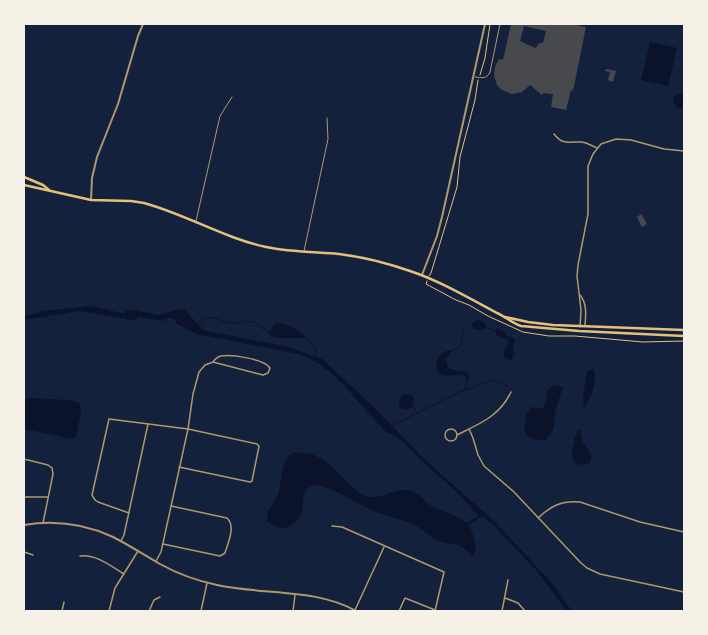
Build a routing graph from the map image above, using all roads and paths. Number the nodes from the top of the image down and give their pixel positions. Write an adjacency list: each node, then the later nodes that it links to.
1 (143, 24): 15 (street)
2 (485, 24): 5 (street)
3 (490, 24): 6 (path)
4 (500, 24): 6 (lane)
5 (474, 76): 6 (lane); 19 (street)
6 (479, 78): 18 (path)
7 (232, 97): 16 (lane)
8 (327, 118): 17 (lane)
9 (554, 134): 10 (street)
10 (597, 148): 11 (street); 20 (street)
11 (684, 151)
12 (24, 177): 14 (main road)
13 (24, 185): 14 (main road)
14 (49, 190): 15 (main road)
15 (91, 200): 16 (main road)
16 (195, 222): 17 (main road)
17 (304, 252): 19 (main road)
18 (431, 273)
19 (422, 275): 21 (main road)
20 (580, 295): 22 (street); 23 (street)
21 (503, 316): 22 (main road); 25 (main road)
22 (580, 327): 23 (main road)
23 (585, 327): 24 (main road)
24 (684, 330)
25 (684, 336)
26 (213, 362): 26 (street); 29 (street)
27 (511, 392): 30 (street)
28 (148, 424): 29 (street); 39 (street); 39 (street)
29 (188, 429): 34 (street); 34 (street)
30 (469, 429): 31 (street); 40 (street)
31 (457, 435): 31 (street)
32 (24, 459): 35 (street)
33 (55, 466): 35 (street)
34 (179, 467): 38 (street)
35 (52, 468): 36 (street)
36 (48, 497): 37 (street); 41 (street)
37 (24, 498)
38 (171, 506): 46 (street); 46 (street)
39 (129, 513): 45 (street)
40 (538, 518): 44 (street); 56 (street)
41 (43, 523): 42 (street); 45 (street)
42 (24, 525)
43 (332, 526): 47 (street)
44 (684, 532)
45 (121, 541): 48 (street)
46 (162, 544): 52 (street)
47 (385, 546): 61 (street); 67 (street)
48 (138, 551): 52 (street); 53 (street)
49 (24, 552): 50 (street)
50 (33, 555)
51 (80, 556): 53 (street)
52 (156, 561): 55 (street)
53 (124, 574): 63 (street)
54 (508, 580): 59 (street)
55 (207, 583): 57 (street); 65 (street)
56 (684, 592)
57 (295, 595): 66 (street); 67 (street)
58 (160, 597): 64 (street)
59 (505, 598): 69 (street); 70 (street)
60 (64, 602): 62 (street)
61 (435, 610): 68 (street)
62 (62, 611)
63 (109, 611)
64 (149, 611)
65 (201, 611)
66 (293, 611)
67 (356, 611)
68 (399, 611)
69 (502, 611)
70 (525, 611)

